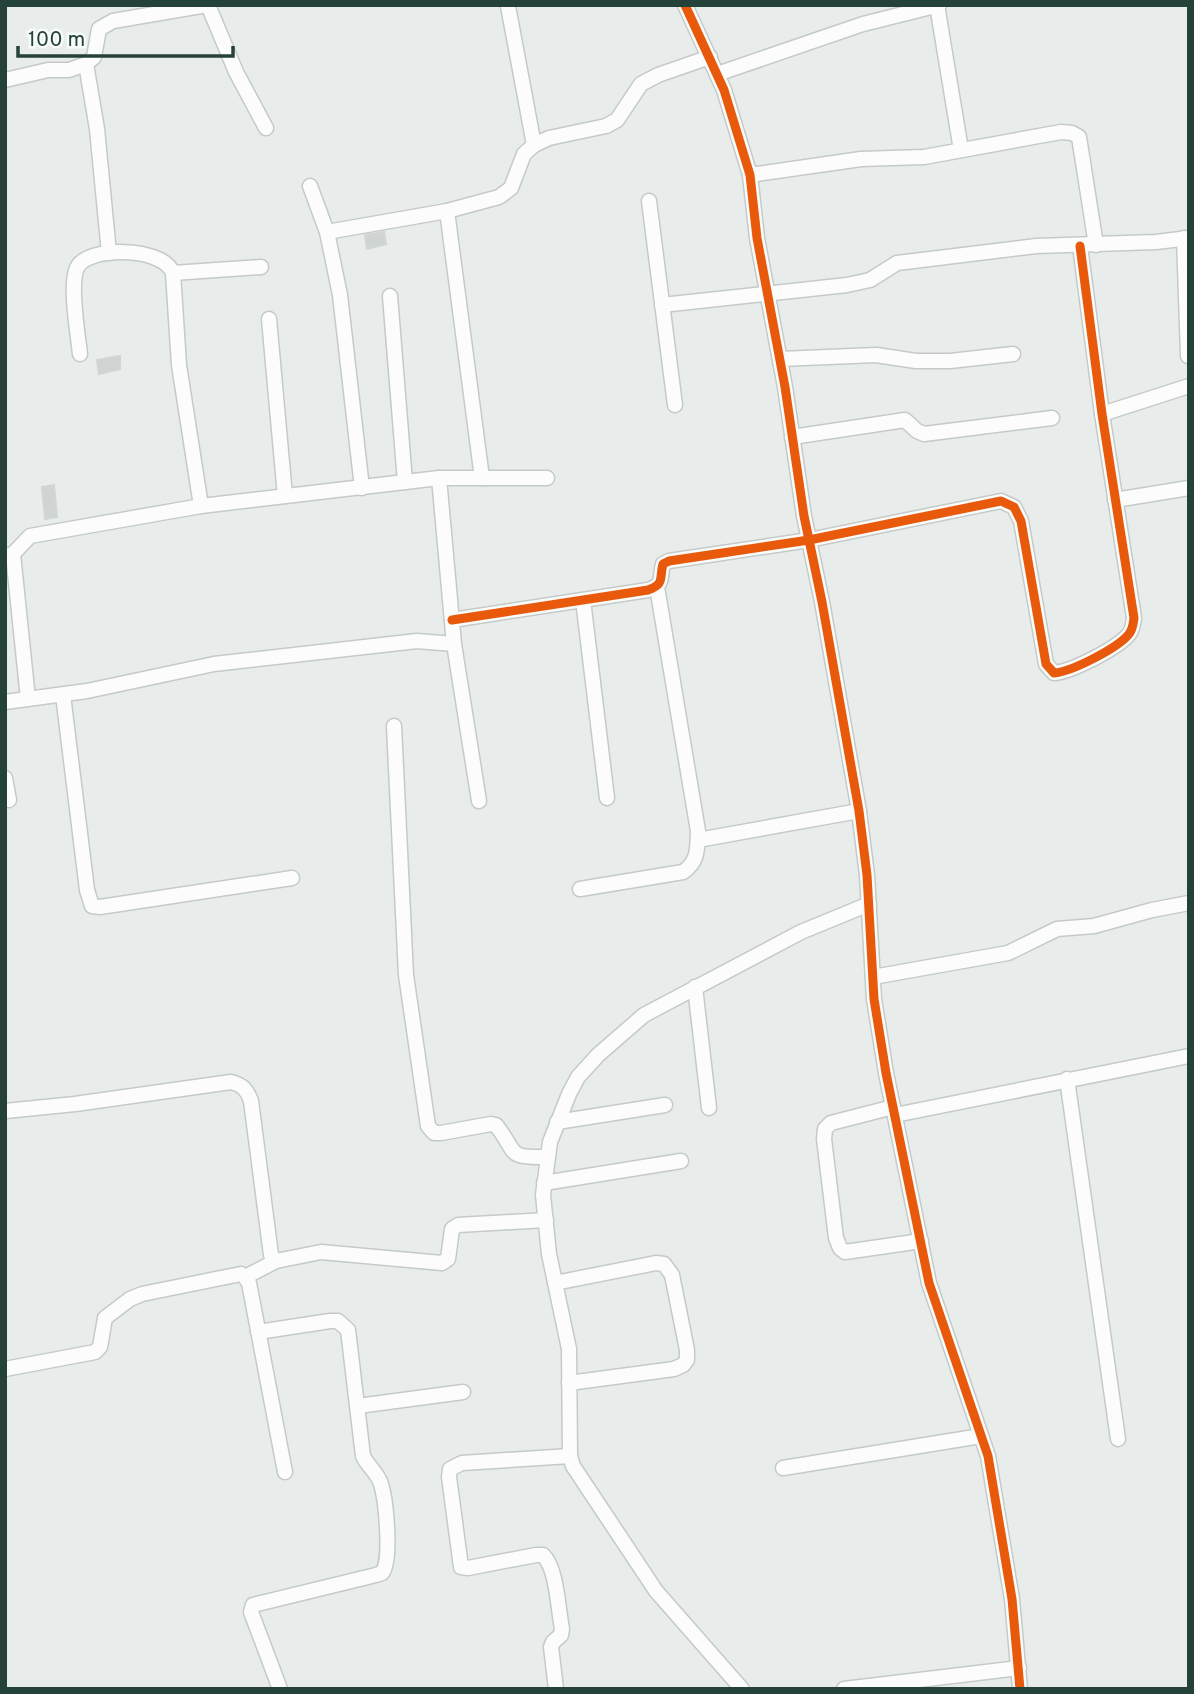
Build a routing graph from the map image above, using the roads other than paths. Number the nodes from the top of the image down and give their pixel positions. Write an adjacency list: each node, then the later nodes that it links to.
1 (208, 5): 5 (street); 10 (street)
2 (685, 5): 6 (street)
3 (938, 5): 8 (street); 12 (street)
4 (508, 6): 11 (street)
5 (138, 11): 7 (street)
6 (710, 57): 8 (street); 11 (street)
7 (86, 64): 9 (street); 21 (street)
8 (718, 74): 13 (street)
9 (5, 80)
10 (266, 128)
11 (534, 145): 16 (street)
12 (961, 150): 13 (street); 19 (street)
13 (750, 174): 24 (street)
14 (310, 186): 17 (street)
15 (649, 201): 26 (street)
16 (447, 211): 17 (street); 38 (street)
17 (327, 232): 41 (street)
18 (1186, 238): 19 (street); 30 (street)
19 (1096, 245): 20 (street)
20 (1080, 246): 24 (street); 34 (street)
21 (109, 253): 23 (street); 28 (street)
22 (261, 267): 23 (street)
23 (173, 273): 45 (street)
24 (768, 293): 26 (street); 31 (street)
25 (390, 296): 40 (street)
26 (662, 305): 33 (street)
27 (269, 319): 43 (street)
28 (80, 354)
29 (1013, 354): 31 (street)
30 (1188, 356)
31 (779, 359): 36 (street)
32 (1189, 386): 34 (street)
33 (675, 405)
34 (1102, 414): 44 (street)
35 (1052, 418): 36 (street)
36 (792, 437): 46 (street)
37 (439, 478): 38 (street); 40 (street); 50 (street)
38 (482, 478): 39 (street)
39 (547, 478)
40 (405, 482): 41 (street)
41 (362, 488): 43 (street)
42 (1189, 488): 44 (street)
43 (285, 496): 45 (street)
44 (1115, 500): 46 (street)
45 (201, 506): 47 (street)
46 (809, 540): 48 (street); 60 (street)
47 (9, 555): 53 (street)
48 (657, 587): 49 (street); 61 (street)
49 (583, 600): 50 (street); 57 (street)
50 (452, 620): 51 (street)
51 (454, 644): 52 (street); 59 (street)
52 (63, 695): 53 (street); 62 (street)
53 (28, 699): 54 (street)
54 (5, 702)
55 (394, 726): 75 (street)
56 (5, 778): 58 (street)
57 (607, 797)
58 (9, 800)
59 (479, 801)
60 (859, 811): 61 (street); 65 (street)
61 (698, 840): 63 (street)
62 (292, 878)
63 (580, 890)
64 (1189, 903): 66 (street)
65 (869, 904): 66 (street); 67 (street)
66 (873, 978): 73 (street)
67 (695, 987): 71 (street); 74 (street)
68 (1189, 1056): 69 (street)
69 (1067, 1079): 73 (street); 89 (street)
70 (665, 1105): 74 (street)
71 (709, 1108)
72 (5, 1111): 80 (street)
73 (894, 1111): 79 (street); 79 (street)
74 (557, 1122): 75 (street)
75 (547, 1157): 77 (street)
76 (681, 1161): 77 (street)
77 (544, 1183): 78 (street)
78 (546, 1220): 80 (street); 82 (street)
79 (921, 1241): 88 (street)
80 (276, 1261): 81 (street)
81 (245, 1276): 83 (street); 84 (street)
82 (555, 1283): 85 (street); 85 (street)
83 (258, 1332): 87 (street); 92 (street)
84 (5, 1369)
85 (569, 1383): 90 (street)
86 (463, 1392): 87 (street)
87 (358, 1406): 94 (street)
88 (981, 1436): 91 (street); 93 (street)
89 (1118, 1439)
90 (570, 1455): 95 (street); 96 (street)
91 (783, 1468)
92 (285, 1472)
93 (1019, 1668): 97 (street); 98 (street)
94 (280, 1689)
95 (556, 1689)
96 (742, 1689)
97 (845, 1689)
98 (1020, 1689)

